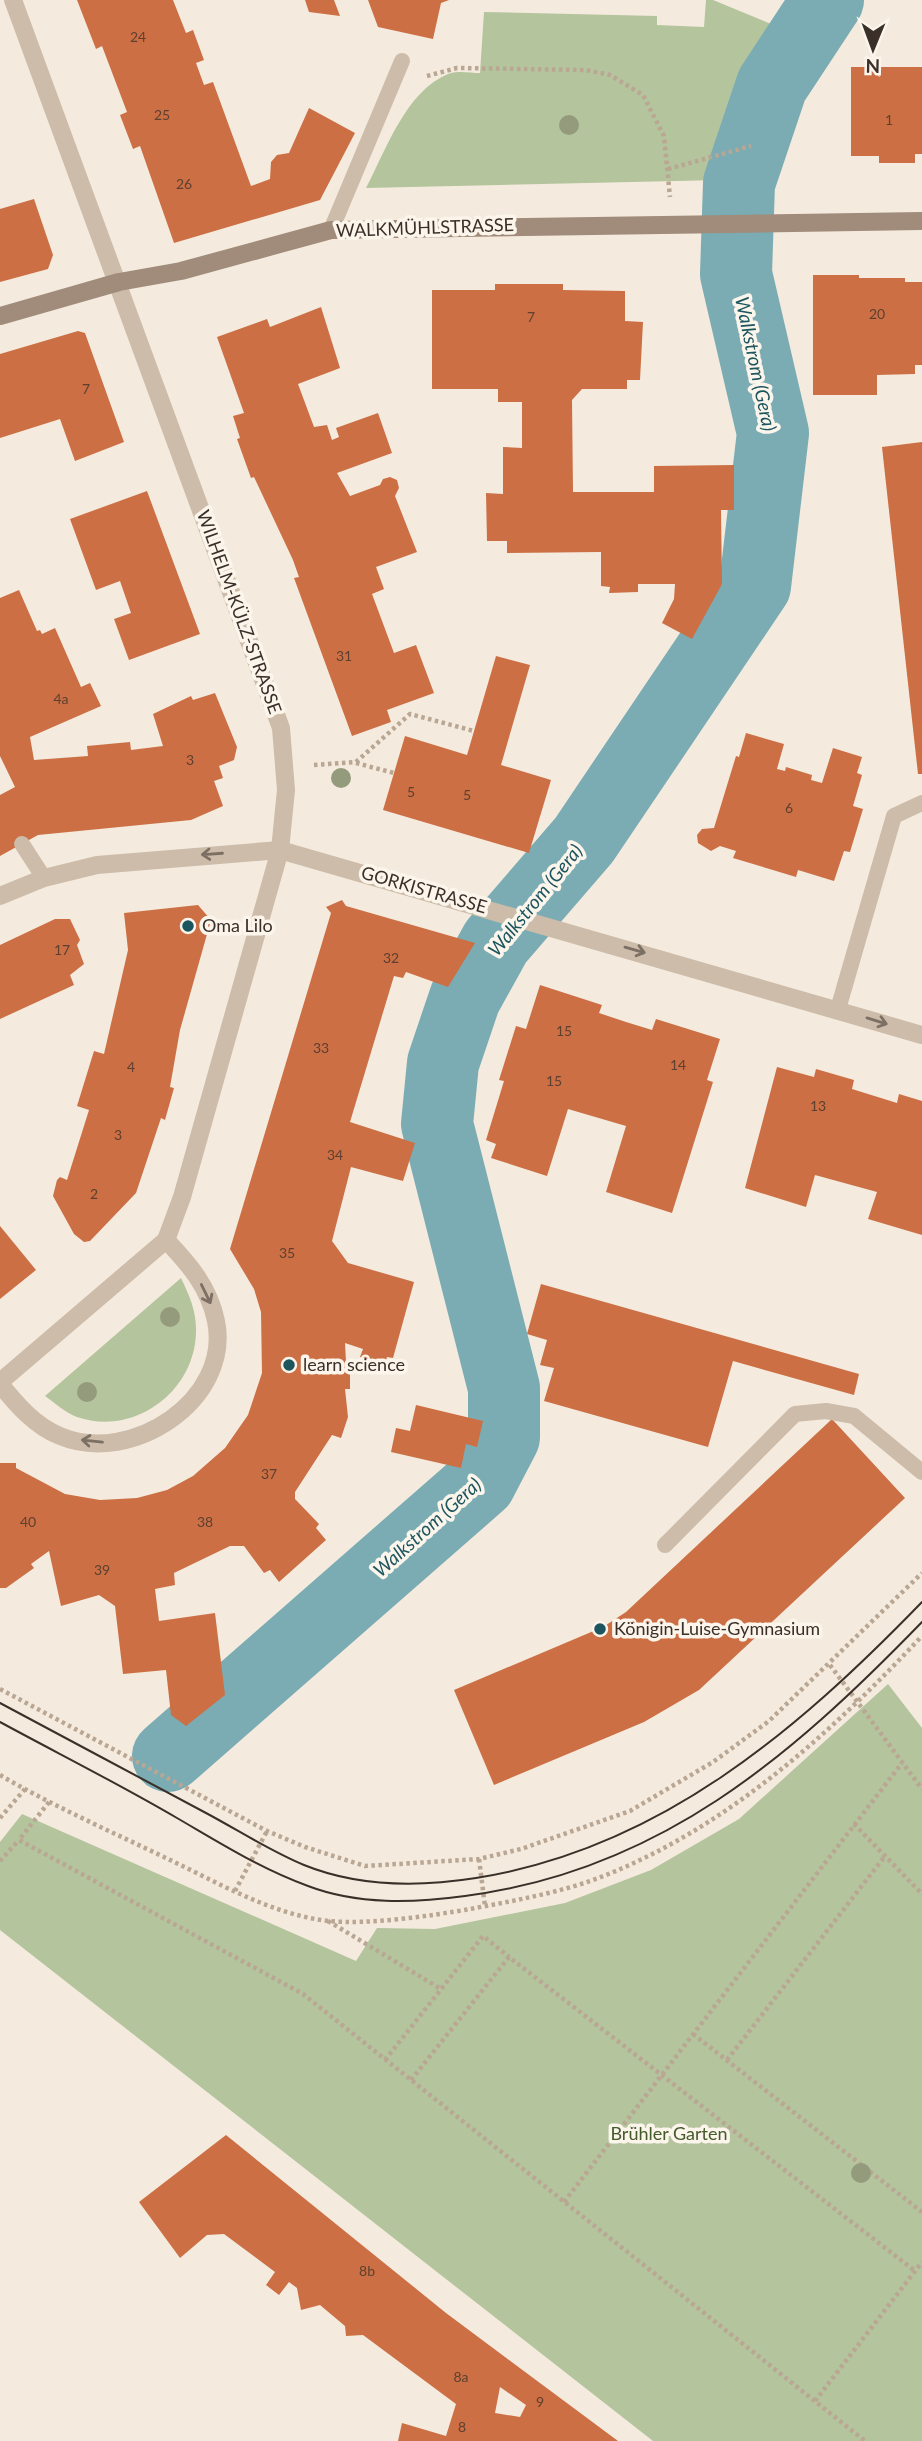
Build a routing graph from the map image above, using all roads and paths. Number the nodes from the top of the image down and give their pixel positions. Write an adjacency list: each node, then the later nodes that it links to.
1 (13, 0): 9 (street, WILHELM-KÜLZ-STRASSE)
2 (402, 61): 3 (lane)
3 (391, 86): 5 (path); 8 (lane)
4 (751, 146): 5 (path)
5 (668, 169): 7 (path)
6 (922, 221): 7 (street, WALKMÜHLSTRASSE)
7 (680, 222): 8 (street, WALKMÜHLSTRASSE)
8 (331, 230): 9 (street, WALKMÜHLSTRASSE)
9 (119, 282): 10 (street, WALKMÜHLSTRASSE); 13 (street, WILHELM-KÜLZ-STRASSE)
10 (0, 316)
11 (474, 731): 12 (path)
12 (356, 762): 13 (path); 14 (path)
13 (284, 767): 17 (street, WILHELM-KÜLZ-STRASSE)
14 (394, 773)
15 (922, 803): 20 (lane)
16 (22, 844): 18 (lane)
17 (280, 850): 18 (street, GORKISTRASSE, one-way to 18); 20 (street, GORKISTRASSE, one-way to 20); 22 (street, WILHELM-KÜLZ-STRASSE)
18 (44, 878): 19 (street, GORKISTRASSE)
19 (0, 896)
20 (838, 1009): 21 (street, GORKISTRASSE, one-way to 21)
21 (922, 1035)
22 (166, 1240): 23 (street, WILHELM-KÜLZ-STRASSE); 23 (street, WILHELM-KÜLZ-STRASSE, one-way to 23)
23 (0, 1383)
24 (922, 1472): 25 (lane)
25 (665, 1545)
26 (922, 1573): 28 (path)
27 (922, 1636): 30 (path)
28 (830, 1665): 30 (path); 41 (path)
29 (0, 1689): 38 (path)
30 (859, 1703): 31 (path); 45 (path)
31 (902, 1763): 34 (path); 37 (path)
32 (0, 1775): 33 (path)
33 (24, 1789): 35 (path); 36 (path)
34 (922, 1789)
35 (49, 1802): 39 (path); 43 (path)
36 (0, 1818)
37 (854, 1824): 40 (path); 49 (path)
38 (267, 1831): 41 (path); 43 (path)
39 (19, 1840): 42 (path); 50 (path)
40 (885, 1856): 44 (path); 51 (path)
41 (480, 1859): 45 (path)
42 (0, 1861)
43 (235, 1891): 46 (path)
44 (922, 1894)
45 (485, 1906): 46 (path)
46 (328, 1921): 48 (path)
47 (509, 1957): 48 (path); 52 (path); 53 (path)
48 (441, 1989): 50 (path)
49 (693, 2034): 51 (path); 52 (path)
50 (385, 2060): 53 (path)
51 (726, 2060): 55 (path)
52 (662, 2073): 54 (path); 57 (path)
53 (411, 2080): 54 (path)
54 (564, 2202): 58 (path)
55 (922, 2212)
56 (922, 2262): 57 (path)
57 (915, 2271): 58 (path)
58 (815, 2401): 59 (path)
59 (865, 2441)

